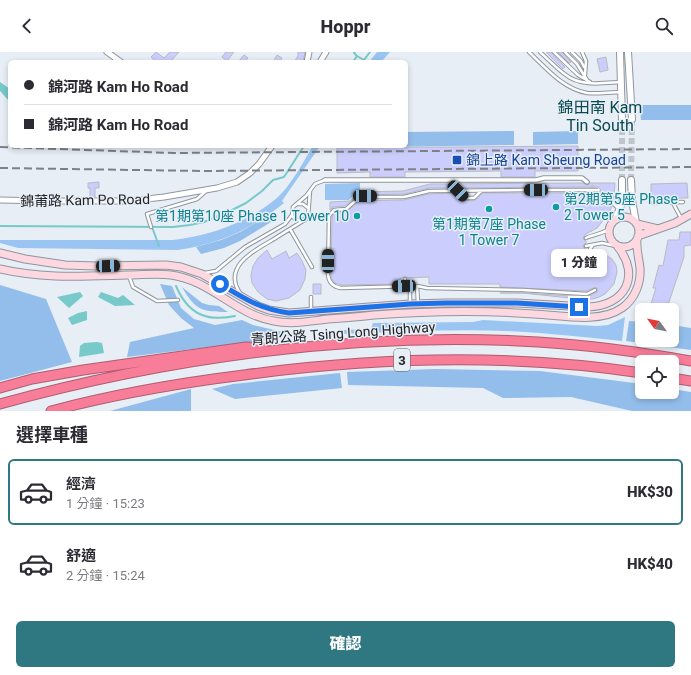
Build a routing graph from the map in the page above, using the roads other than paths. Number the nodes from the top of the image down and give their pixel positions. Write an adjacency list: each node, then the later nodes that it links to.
1 (106, 52): 10 (street)
2 (529, 52): 15 (lane)
3 (540, 52): 14 (lane)
4 (554, 52): 14 (lane)
5 (565, 52): 12 (lane)
6 (572, 52): 11 (lane)
7 (582, 52): 11 (lane)
8 (620, 52): 13 (street)
9 (628, 52): 16 (street)
10 (118, 60)
11 (585, 68): 12 (lane)
12 (585, 78): 14 (lane)
13 (622, 82): 14 (lane); 15 (street)
14 (590, 83)
15 (622, 92): 17 (street)
16 (632, 119)
17 (622, 120)
18 (271, 148): 23 (street, 錦莆路 Kam Po Road)
19 (325, 180): 22 (street); 25 (lane)
20 (622, 180): 35 (street)
21 (631, 180): 41 (street)
22 (587, 182)
23 (208, 189): 28 (street, 錦莆路 Kam Po Road); 42 (lane)
24 (598, 190): 27 (lane, bridge)
25 (310, 191): 33 (lane); 34 (lane)
26 (458, 191): 27 (lane); 27 (lane); 60 (lane)
27 (481, 191)
28 (0, 200)
29 (683, 202): 32 (lane)
30 (613, 203): 35 (street)
31 (653, 203): 32 (lane)
32 (673, 203): 40 (lane)
33 (297, 204): 34 (lane); 37 (lane)
34 (308, 209): 38 (lane)
35 (620, 209): 39 (street)
36 (691, 214): 40 (main road)
37 (292, 215): 38 (lane); 57 (lane)
38 (306, 219): 44 (lane)
39 (615, 220): 41 (main road); 43 (main road)
40 (682, 220): 45 (main road)
41 (637, 224): 45 (main road); 49 (main road)
42 (151, 227)
43 (610, 228): 47 (lane); 51 (main road)
44 (290, 229): 55 (lane); 66 (lane)
45 (658, 229): 49 (main road)
46 (593, 231): 47 (lane)
47 (596, 233): 48 (lane)
48 (586, 238)
49 (638, 238): 51 (main road); 58 (main road)
50 (594, 244): 51 (lane); 52 (lane); 53 (lane)
51 (617, 246): 68 (main road)
52 (586, 247)
53 (590, 249)
54 (1, 253): 57 (main road)
55 (312, 267)
56 (0, 269): 58 (main road)
57 (202, 274): 66 (main road)
58 (129, 275): 65 (lane)
59 (404, 279): 60 (lane)
60 (404, 286): 61 (lane)
61 (410, 286): 62 (lane); 67 (lane)
62 (417, 286): 63 (lane); 68 (lane)
63 (595, 290)
64 (310, 297): 69 (lane)
65 (178, 300)
66 (246, 300): 69 (main road)
67 (410, 304): 68 (main road); 69 (main road)
68 (418, 304)
69 (311, 312)
70 (297, 348): 71 (highway, 青朗公路 Tsing Long Highway / 3); 75 (highway); 76 (highway, 青朗公路 Tsing Long Highway / 3)
71 (691, 361)
72 (635, 372): 77 (highway, 3)
73 (679, 379): 74 (highway)
74 (691, 381)
75 (0, 388)
76 (0, 404)
77 (59, 409): 78 (highway, 3)
78 (51, 411)

